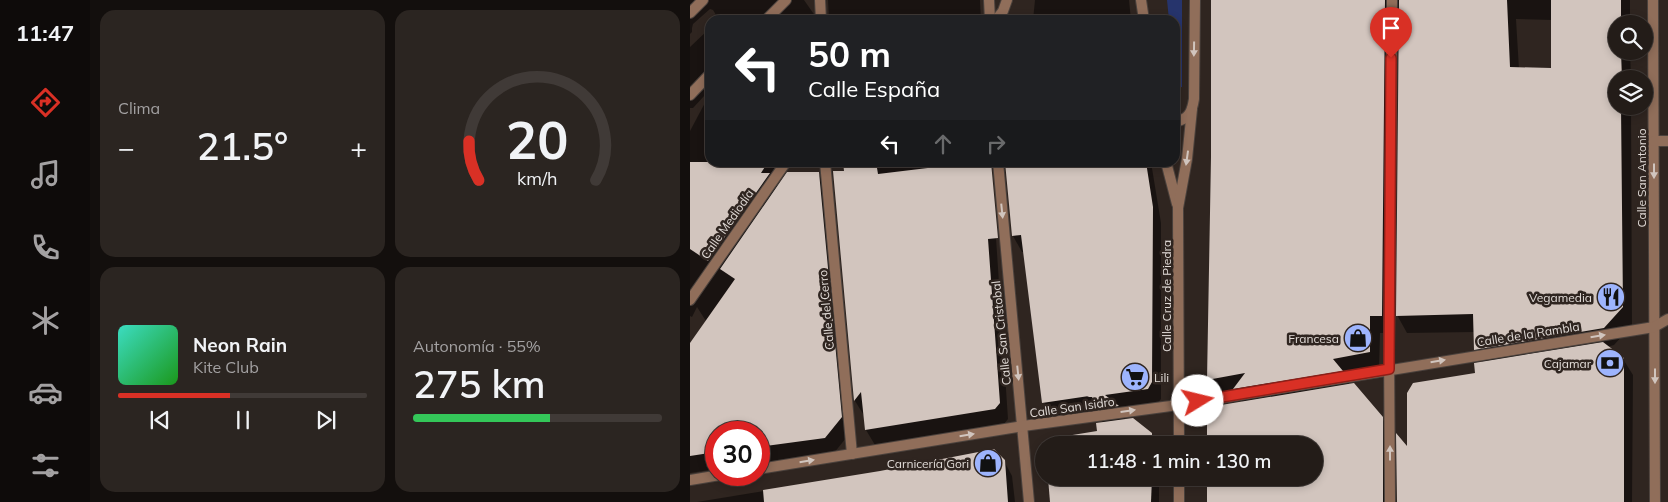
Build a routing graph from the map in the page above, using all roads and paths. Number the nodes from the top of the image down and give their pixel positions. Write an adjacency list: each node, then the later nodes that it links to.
1 (703, 0): 10 (street)
2 (786, 0): 11 (street)
3 (820, 0): 12 (street)
4 (989, 0): 13 (street)
5 (1007, 0): 14 (street)
6 (1142, 0): 15 (street)
7 (1195, 0): 18 (street, Calle Cruz de Piedra, one-way to 18)
8 (1392, 0): 30 (street)
9 (1653, 0): 20 (street, Calle San Antonio)
10 (690, 13)
11 (771, 15)
12 (821, 15)
13 (990, 15)
14 (999, 15)
15 (1144, 15)
16 (705, 79): 17 (street)
17 (690, 95)
18 (1192, 109): 19 (street); 26 (street, Calle Cruz de Piedra, one-way to 26)
19 (1180, 120)
20 (1654, 141): 21 (street); 29 (street, Calle San Antonio, one-way to 29)
21 (1668, 141)
22 (783, 167): 27 (street, Calle Mediodía)
23 (825, 167): 34 (street, Calle del Cerro)
24 (998, 167): 32 (street, Calle San Cristobal, one-way to 32)
25 (1167, 167): 26 (street, Calle Cruz de Piedra)
26 (1178, 208): 31 (street, Calle Cruz de Piedra)
27 (690, 300)
28 (1668, 319): 29 (street, Calle de la Rambla)
29 (1654, 327): 30 (street, Calle de la Rambla, one-way to 29); 42 (street, Calle San Antonio, one-way to 42)
30 (1389, 369): 31 (street, Calle San Isidro); 41 (street, one-way to 30)
31 (1178, 404): 32 (street, Calle San Isidro, one-way to 31); 33 (street, Calle Cruz de Piedra)
32 (1024, 426): 34 (street, Calle San Isidro, one-way to 32); 39 (street, Calle San Cristobal)
33 (1178, 436)
34 (852, 454): 35 (street, Calle San Isidro, one-way to 34)
35 (770, 467)
36 (705, 478): 37 (street)
37 (690, 480)
38 (1179, 486): 40 (street)
39 (1030, 502)
40 (1179, 502)
41 (1390, 502)
42 (1655, 502)

